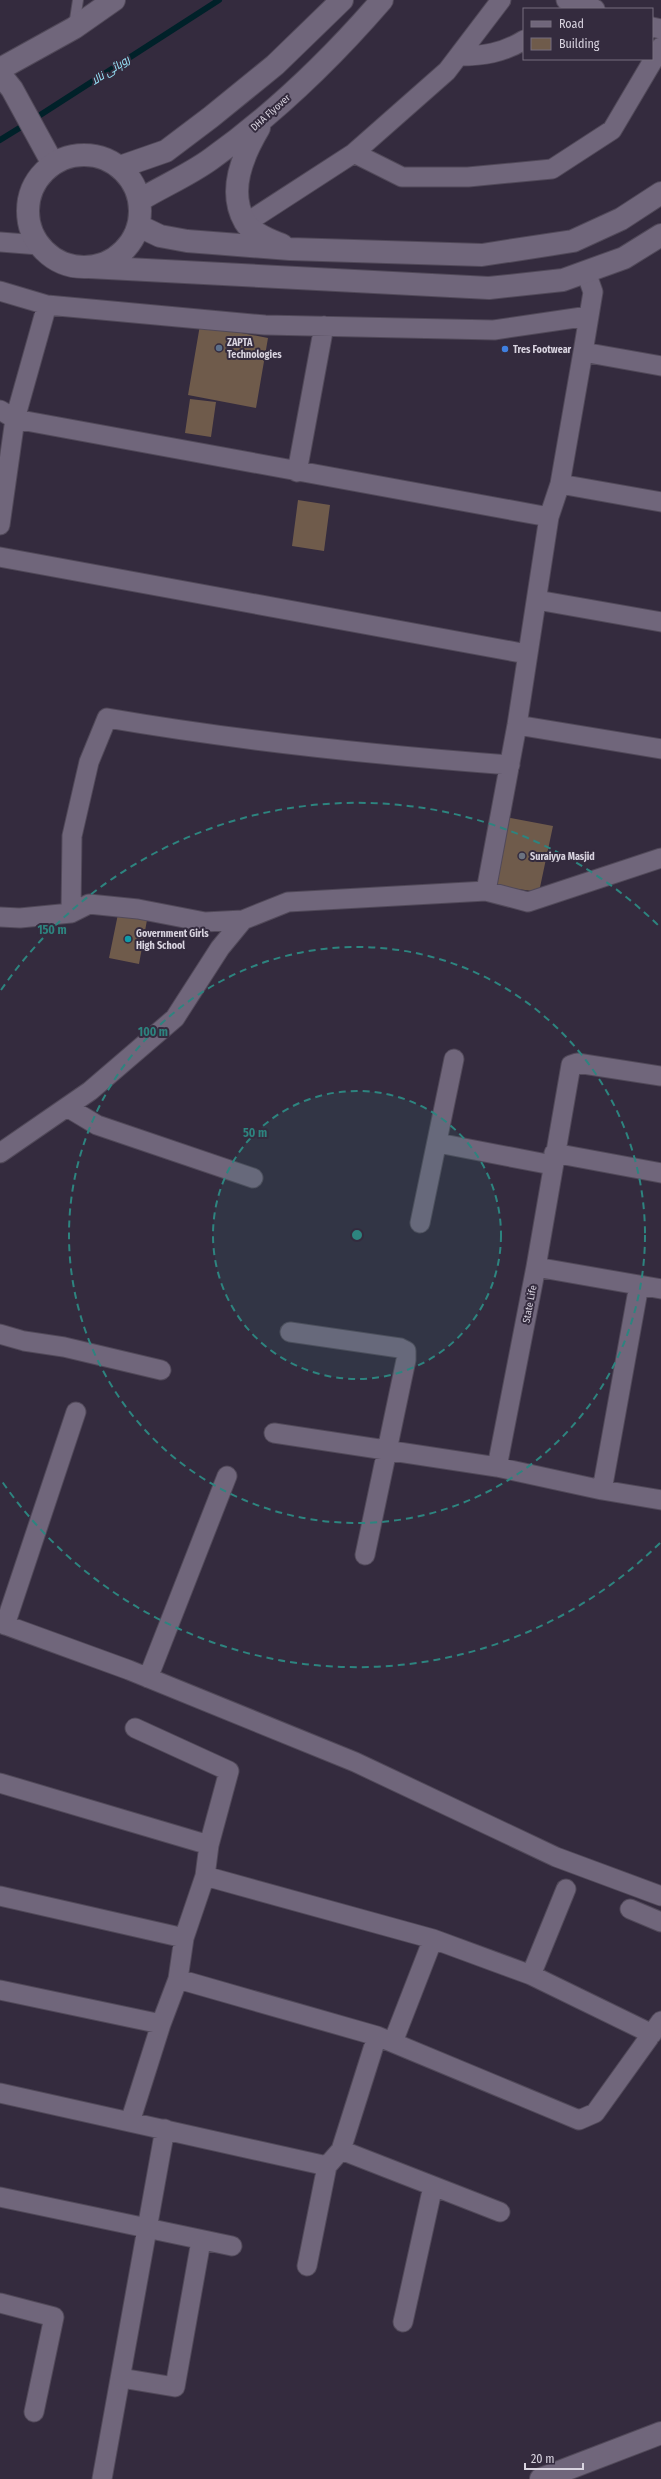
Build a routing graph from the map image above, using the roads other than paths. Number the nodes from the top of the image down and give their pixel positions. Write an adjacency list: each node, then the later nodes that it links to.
1 (78, 0): 8 (lane)
2 (114, 0): 8 (main road)
3 (342, 0): 17 (main road)
4 (382, 0): 14 (main road, DHA Flyover)
5 (501, 0): 11 (street)
6 (566, 0): 7 (street)
7 (592, 8)
8 (74, 28): 12 (main road)
9 (523, 41): 11 (street)
10 (661, 47): 15 (street)
11 (458, 56): 15 (street)
12 (0, 69)
13 (6, 81): 16 (main road)
14 (264, 120): 19 (main road, DHA Flyover); 20 (main road)
15 (354, 153): 20 (street)
16 (52, 164): 17 (main road); 24 (main road)
17 (120, 167): 19 (main road)
18 (661, 193): 25 (main road)
19 (140, 200): 21 (main road)
20 (246, 223): 25 (main road)
21 (139, 226): 25 (main road); 26 (main road)
22 (661, 235): 27 (main road)
23 (0, 242): 24 (street)
24 (39, 245): 26 (main road)
25 (290, 249)
26 (89, 267): 27 (main road)
27 (586, 272): 30 (street)
28 (0, 292): 29 (street)
29 (47, 305): 31 (street); 34 (street)
30 (589, 316): 31 (street); 32 (street)
31 (324, 326): 35 (street)
32 (583, 352): 33 (street); 36 (street)
33 (661, 366)
34 (8, 414): 35 (street); 39 (street)
35 (297, 472): 38 (street)
36 (560, 484): 37 (street); 38 (street)
37 (661, 502)
38 (549, 517): 41 (street)
39 (0, 526)
40 (0, 557): 43 (street)
41 (536, 600): 42 (street); 43 (street)
42 (661, 622)
43 (527, 654): 44 (street)
44 (517, 725): 45 (street); 46 (street)
45 (661, 749)
46 (510, 765): 48 (street); 49 (street)
47 (661, 858): 48 (street)
48 (486, 891): 51 (street)
49 (71, 913): 50 (street); 51 (street)
50 (0, 917)
51 (243, 920): 54 (street)
52 (454, 1059): 55 (street)
53 (661, 1076): 57 (street, State Life)
54 (67, 1107): 56 (street); 59 (street)
55 (438, 1143): 57 (street); 60 (street)
56 (0, 1153)
57 (553, 1159): 58 (street); 61 (street, State Life)
58 (661, 1173)
59 (253, 1178)
60 (420, 1223)
61 (536, 1266): 62 (street); 70 (street, State Life)
62 (640, 1285): 63 (street); 72 (street)
63 (661, 1289)
64 (290, 1332): 69 (street)
65 (0, 1334): 66 (street)
66 (161, 1370)
67 (76, 1412): 75 (street)
68 (274, 1433): 69 (street)
69 (386, 1449): 70 (street); 74 (street)
70 (497, 1467): 72 (street)
71 (228, 1476): 76 (street)
72 (602, 1490): 73 (street)
73 (661, 1500)
74 (365, 1555)
75 (3, 1624): 76 (street)
76 (148, 1678): 83 (street)
77 (136, 1728): 79 (street)
78 (0, 1783): 79 (street)
79 (209, 1845): 80 (street)
80 (205, 1876): 86 (street); 87 (street)
81 (566, 1889): 88 (street)
82 (0, 1896): 86 (street)
83 (661, 1896)
84 (630, 1909): 85 (street)
85 (661, 1922)
86 (184, 1938): 89 (street)
87 (432, 1939): 88 (street); 93 (street)
88 (531, 1975): 92 (street)
89 (178, 1979): 91 (street); 93 (street)
90 (0, 1990): 91 (street)
91 (161, 2024): 95 (street)
92 (657, 2027): 93 (street)
93 (385, 2039): 97 (street)
94 (0, 2093): 95 (street)
95 (130, 2122): 96 (street)
96 (165, 2129): 98 (street); 102 (street)
97 (340, 2150): 98 (street); 99 (street)
98 (327, 2166): 105 (street)
99 (432, 2186): 101 (street); 107 (street)
100 (0, 2197): 102 (street)
101 (500, 2212)
102 (145, 2229): 103 (street); 108 (street)
103 (201, 2241): 104 (street); 108 (street)
104 (232, 2246)
105 (307, 2266)
106 (0, 2303): 109 (street)
107 (403, 2322)
108 (121, 2378): 111 (street)
109 (34, 2412)
110 (661, 2433): 112 (main road)
111 (102, 2479)
112 (541, 2479)

